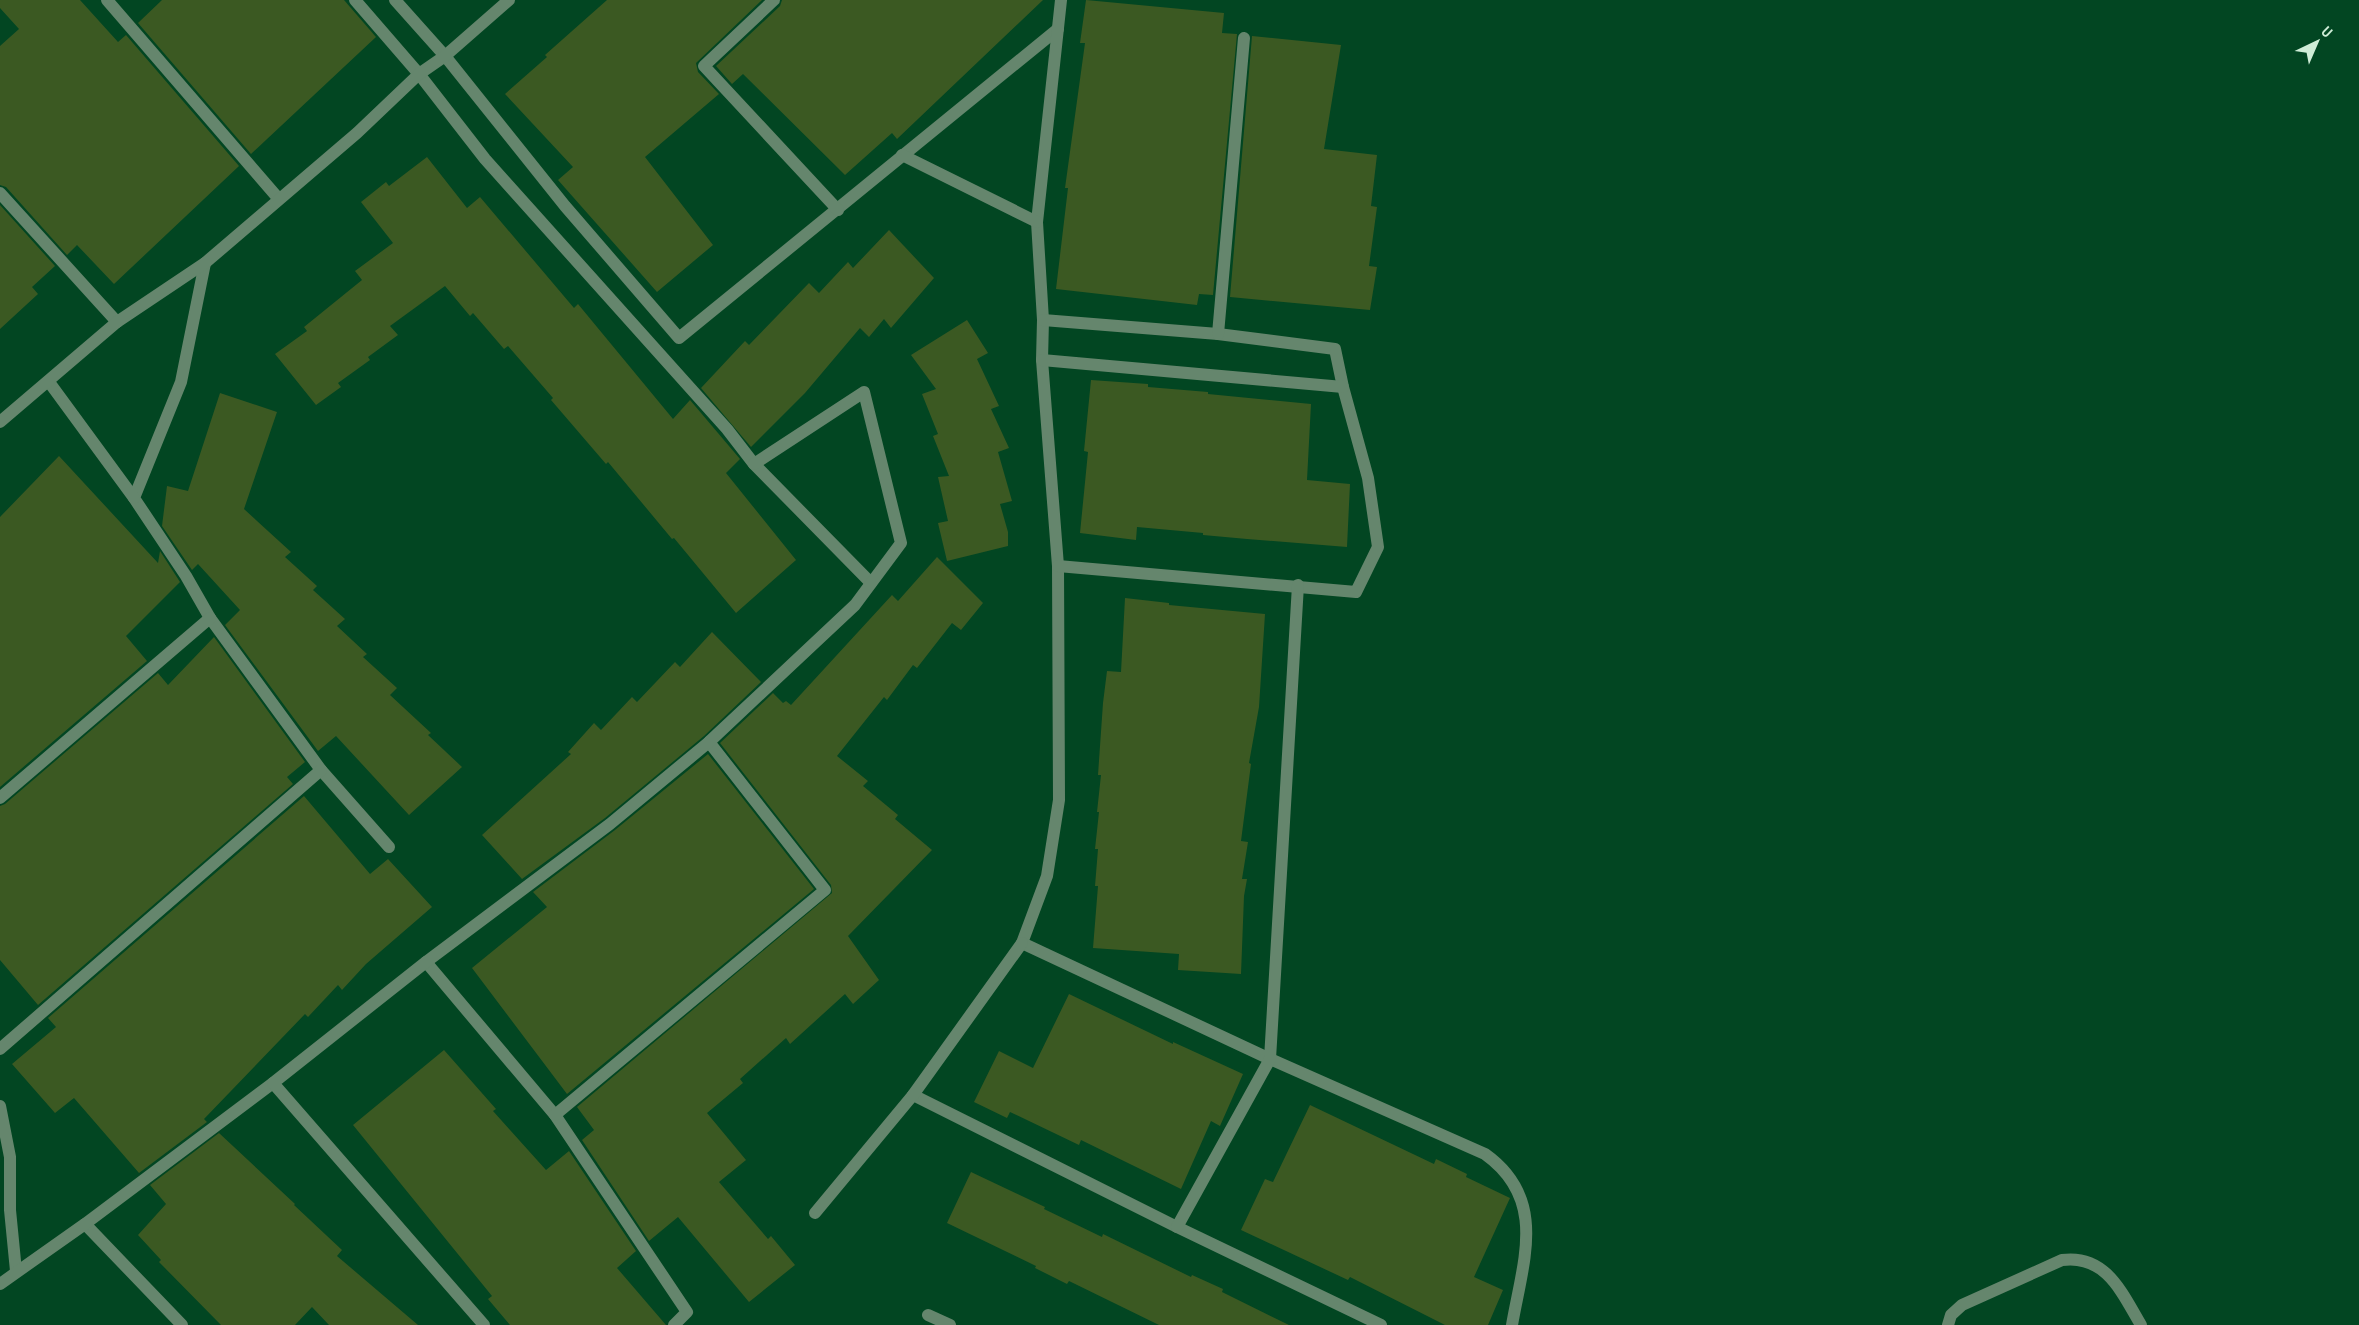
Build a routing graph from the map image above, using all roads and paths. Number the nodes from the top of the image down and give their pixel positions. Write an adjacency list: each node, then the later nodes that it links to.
1 (106, 0): 13 (street)
2 (355, 0): 10 (street)
3 (395, 0): 9 (street)
4 (509, 0): 9 (street)
5 (774, 0): 14 (street)
6 (1061, 0): 7 (street)
7 (1058, 29): 11 (street); 15 (street)
8 (1244, 38): 19 (street)
9 (444, 56): 10 (street); 14 (street)
10 (419, 74): 13 (street); 24 (street)
11 (902, 155): 14 (street); 15 (street)
12 (0, 193): 18 (street)
13 (278, 198): 16 (street)
14 (838, 210)
15 (1037, 222): 17 (street)
16 (205, 263): 18 (street); 25 (street)
17 (1043, 320): 19 (street); 20 (street)
18 (117, 322): 21 (street)
19 (1218, 333): 22 (street)
20 (1042, 360): 22 (street); 26 (street)
21 (49, 382): 23 (street); 25 (street)
22 (1343, 387): 28 (street)
23 (0, 422)
24 (753, 464): 27 (street); 27 (street)
25 (134, 498): 29 (street)
26 (1058, 566): 28 (street); 34 (street)
27 (870, 584): 30 (street)
28 (1298, 585): 37 (street)
29 (210, 618): 31 (street); 32 (street)
30 (710, 742): 35 (street); 41 (street)
31 (321, 770): 33 (street); 36 (street)
32 (0, 798)
33 (389, 847)
34 (1022, 943): 37 (street); 39 (street)
35 (426, 962): 38 (street); 41 (street)
36 (0, 1049)
37 (1270, 1059): 44 (street); 53 (street)
38 (273, 1083): 43 (street); 49 (street)
39 (913, 1095): 42 (street); 44 (street)
40 (0, 1106): 45 (street)
41 (555, 1115): 50 (street)
42 (815, 1213)
43 (85, 1224): 45 (street); 48 (street)
44 (1177, 1227): 52 (street)
45 (16, 1271): 46 (street)
46 (0, 1284)
47 (928, 1315): 51 (street)
48 (182, 1325)
49 (484, 1325)
50 (674, 1325)
51 (950, 1325)
52 (1381, 1325)
53 (1512, 1325)
54 (1947, 1325): 55 (street)
55 (2141, 1325)

